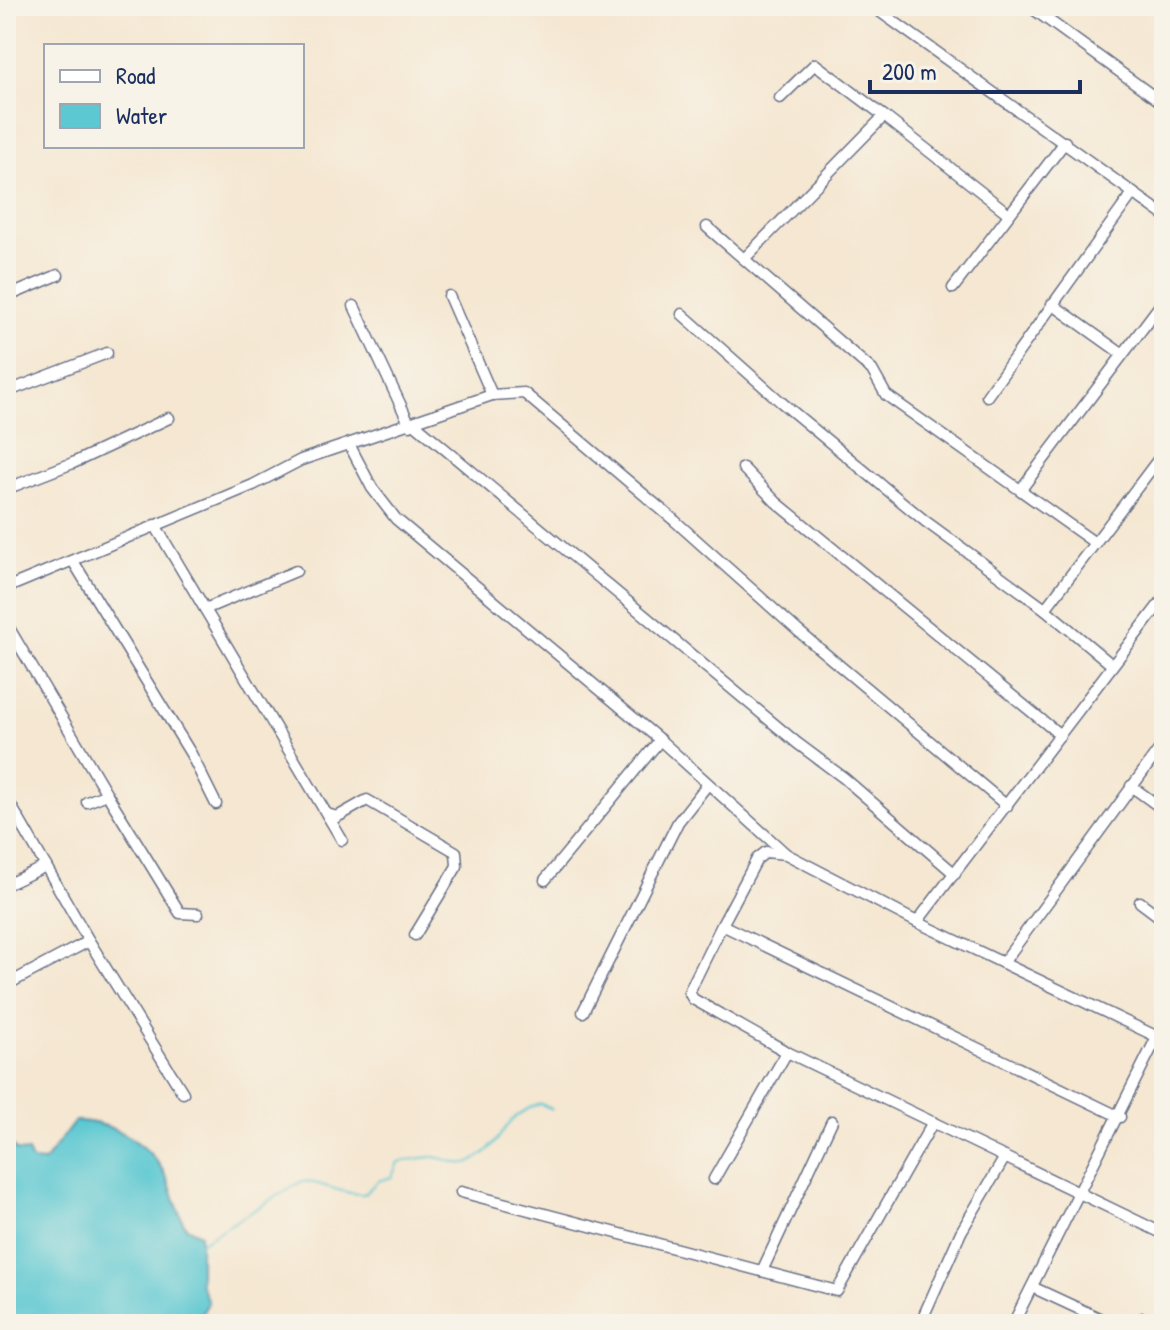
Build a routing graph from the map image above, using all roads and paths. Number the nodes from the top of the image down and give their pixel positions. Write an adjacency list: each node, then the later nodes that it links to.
1 (872, 6): 6 (street)
2 (1029, 6): 4 (street)
3 (780, 98): 5 (street)
4 (1164, 104)
5 (884, 116): 8 (street); 11 (street)
6 (1065, 142): 7 (street); 8 (street)
7 (1133, 193): 9 (street); 17 (street)
8 (1009, 214): 13 (street)
9 (1164, 215)
10 (707, 227): 11 (street)
11 (745, 258): 30 (street)
12 (58, 275): 15 (street)
13 (953, 288)
14 (449, 296): 23 (street)
15 (6, 297)
16 (1164, 300): 21 (street)
17 (1052, 304): 21 (street); 24 (street)
18 (354, 306): 26 (street)
19 (682, 314): 39 (street)
20 (107, 353): 22 (street)
21 (1122, 354): 30 (street)
22 (6, 392)
23 (492, 395): 26 (street); 51 (street)
24 (987, 396)
25 (169, 418): 31 (street)
26 (412, 424): 27 (street); 57 (street)
27 (349, 444): 32 (street); 43 (street)
28 (1164, 452): 33 (street)
29 (743, 468): 42 (street)
30 (1022, 488): 33 (street)
31 (6, 489)
32 (155, 525): 34 (street); 38 (street)
33 (1095, 543): 39 (street)
34 (73, 561): 36 (street); 50 (street)
35 (296, 571): 38 (street)
36 (7, 585)
37 (1164, 598): 41 (street)
38 (205, 609): 53 (street)
39 (1045, 609): 41 (street)
40 (6, 623): 47 (street)
41 (1112, 665): 42 (street)
42 (1060, 735): 51 (street)
43 (660, 740): 45 (street); 58 (street)
44 (1164, 743): 46 (street)
45 (708, 784): 55 (street); 69 (street)
46 (1131, 786): 52 (street); 67 (street)
47 (107, 794): 49 (street); 61 (street)
48 (6, 797): 56 (street)
49 (87, 802)
50 (216, 804)
51 (1007, 806): 57 (street)
52 (1164, 810)
53 (327, 814): 54 (street); 65 (street)
54 (342, 840)
55 (786, 854): 63 (street); 64 (street)
56 (46, 866): 59 (street); 66 (street)
57 (955, 874): 63 (street)
58 (545, 880)
59 (6, 885)
60 (1140, 902): 62 (street)
61 (198, 914)
62 (1164, 920)
63 (917, 922): 67 (street)
64 (722, 925): 71 (street); 73 (street)
65 (415, 935)
66 (89, 941): 68 (street); 72 (street)
67 (1003, 963): 70 (street)
68 (6, 985)
69 (583, 1012)
70 (1161, 1039): 73 (street)
71 (787, 1052): 75 (street); 77 (street)
72 (183, 1093)
73 (1120, 1117): 79 (street)
74 (832, 1121): 81 (street)
75 (933, 1122): 76 (street); 81 (street)
76 (1005, 1157): 79 (street); 83 (street)
77 (714, 1179)
78 (461, 1192): 81 (street)
79 (1080, 1194): 80 (street); 82 (street)
80 (1164, 1234)
81 (762, 1271)
82 (1032, 1287): 85 (street); 86 (street)
83 (924, 1315)
84 (1143, 1318): 87 (street)
85 (1103, 1320)
86 (1013, 1324)
87 (1157, 1324)

